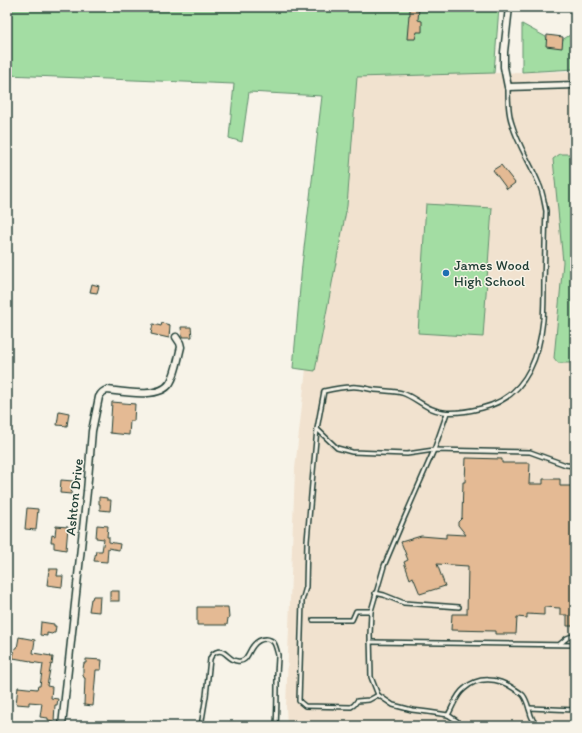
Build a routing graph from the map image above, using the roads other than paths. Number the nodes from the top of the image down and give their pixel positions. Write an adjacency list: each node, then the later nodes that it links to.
1 (509, 7): 3 (street)
2 (575, 85): 3 (street)
3 (508, 87): 5 (lane)
4 (176, 337): 21 (street, Ashton Drive)
5 (447, 413): 6 (lane); 7 (lane)
6 (317, 429): 7 (lane); 17 (lane)
7 (434, 450): 8 (lane); 9 (lane)
8 (575, 466)
9 (375, 593): 10 (lane); 11 (lane)
10 (459, 607)
11 (371, 611): 12 (lane); 14 (lane)
12 (313, 620)
13 (575, 635): 15 (lane)
14 (370, 642): 15 (lane); 17 (lane)
15 (559, 644): 16 (lane)
16 (575, 645)
17 (378, 695): 20 (lane)
18 (529, 708): 19 (lane); 20 (lane); 25 (lane)
19 (575, 710)
20 (448, 716): 24 (lane)
21 (62, 726)
22 (201, 726): 23 (lane)
23 (276, 726)
24 (462, 726)
25 (537, 726)

